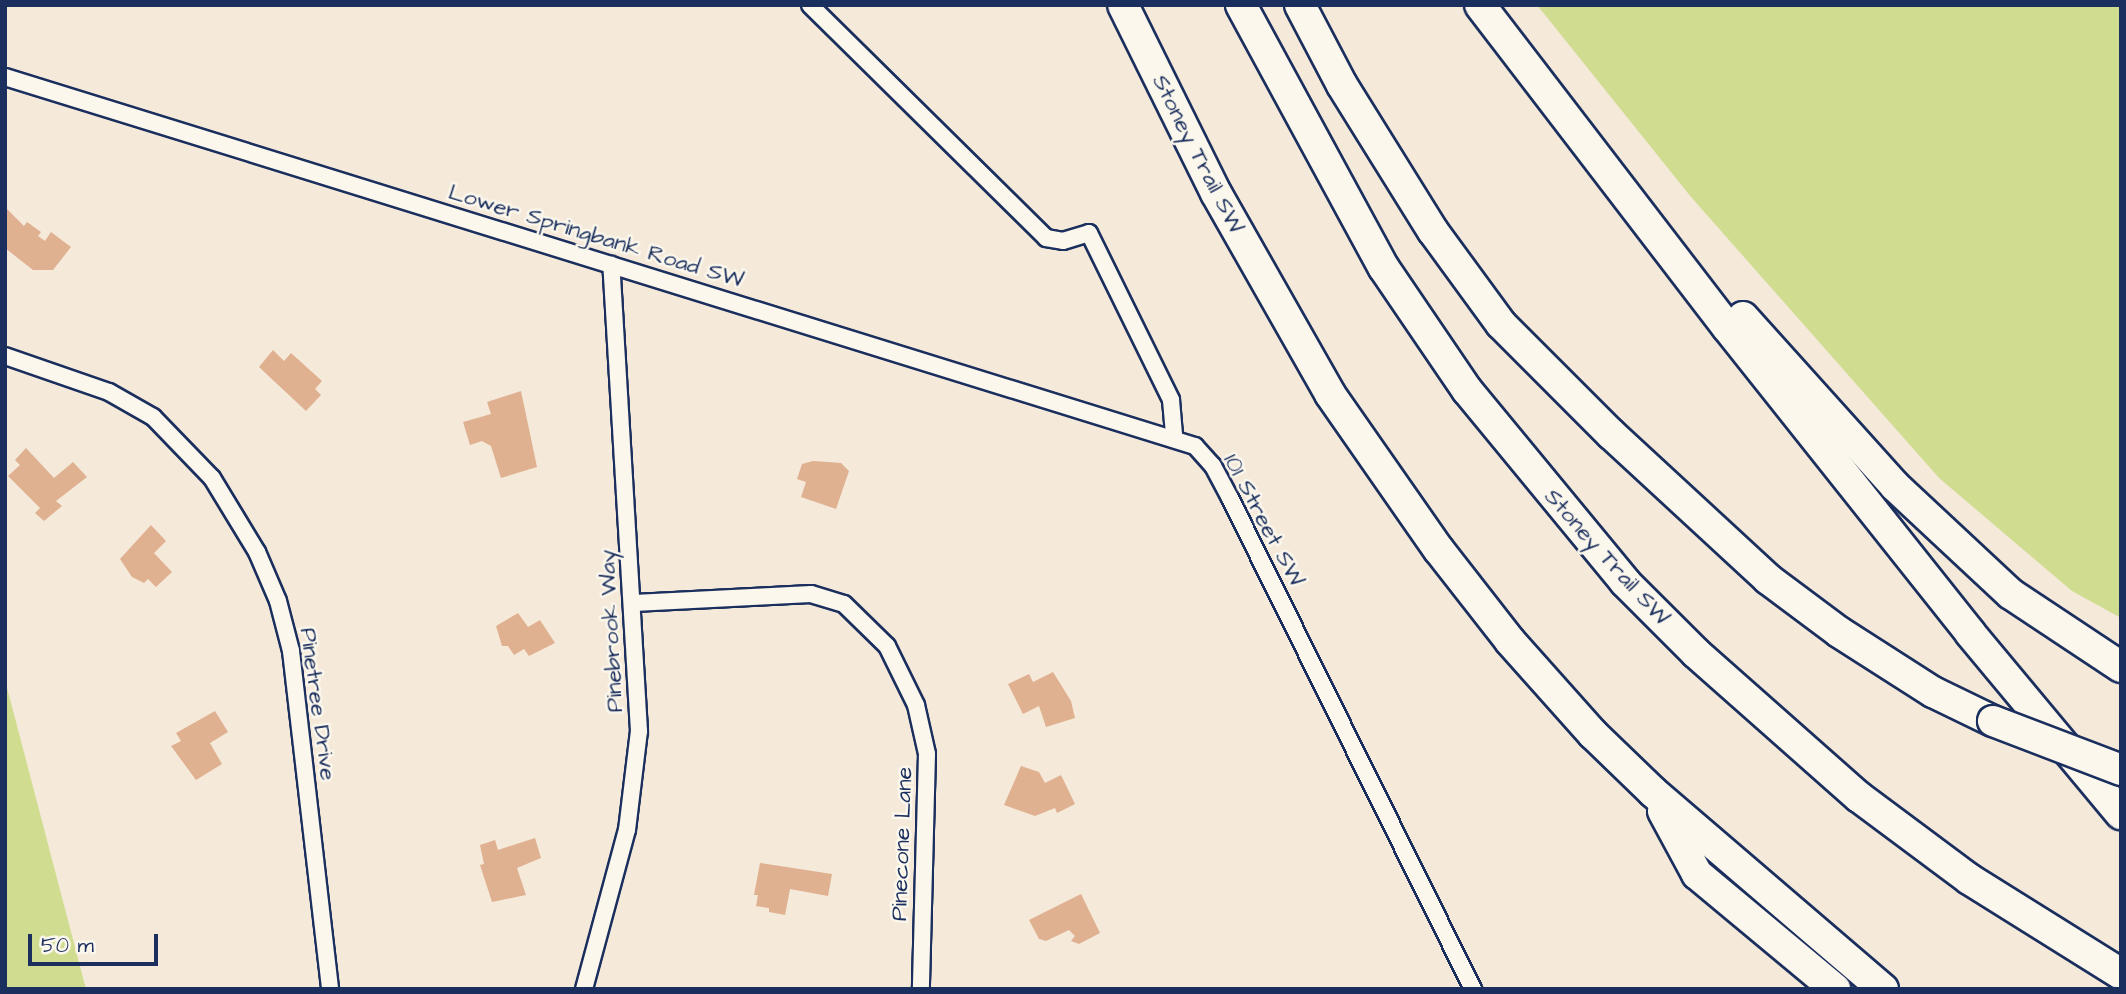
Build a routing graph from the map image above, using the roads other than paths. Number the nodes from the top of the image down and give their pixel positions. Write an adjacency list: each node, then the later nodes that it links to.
1 (810, 5): 10 (street)
2 (1123, 5): 14 (highway, Stoney Trail SW)
3 (1241, 5): 16 (highway, Stoney Trail SW)
4 (1300, 5): 13 (highway, bridge)
5 (1480, 5): 7 (highway)
6 (5, 77): 8 (street, Lower Springbank Road SW)
7 (1574, 129): 12 (highway); 15 (highway)
8 (611, 265): 10 (street, Lower Springbank Road SW); 11 (street, Pinebrook Way)
9 (5, 356): 17 (street, Pinetree Drive)
10 (1174, 437): 20 (street, 101 Street SW)
11 (634, 603): 18 (street, Pinebrook Way); 19 (street, Pinecone Lane)
12 (2121, 667)
13 (2121, 770)
14 (1653, 792): 21 (highway); 22 (highway, Stoney Trail SW)
15 (2121, 814)
16 (2121, 974)
17 (330, 989)
18 (584, 989)
19 (921, 989)
20 (1473, 989)
21 (1835, 989)
22 (1882, 989)

